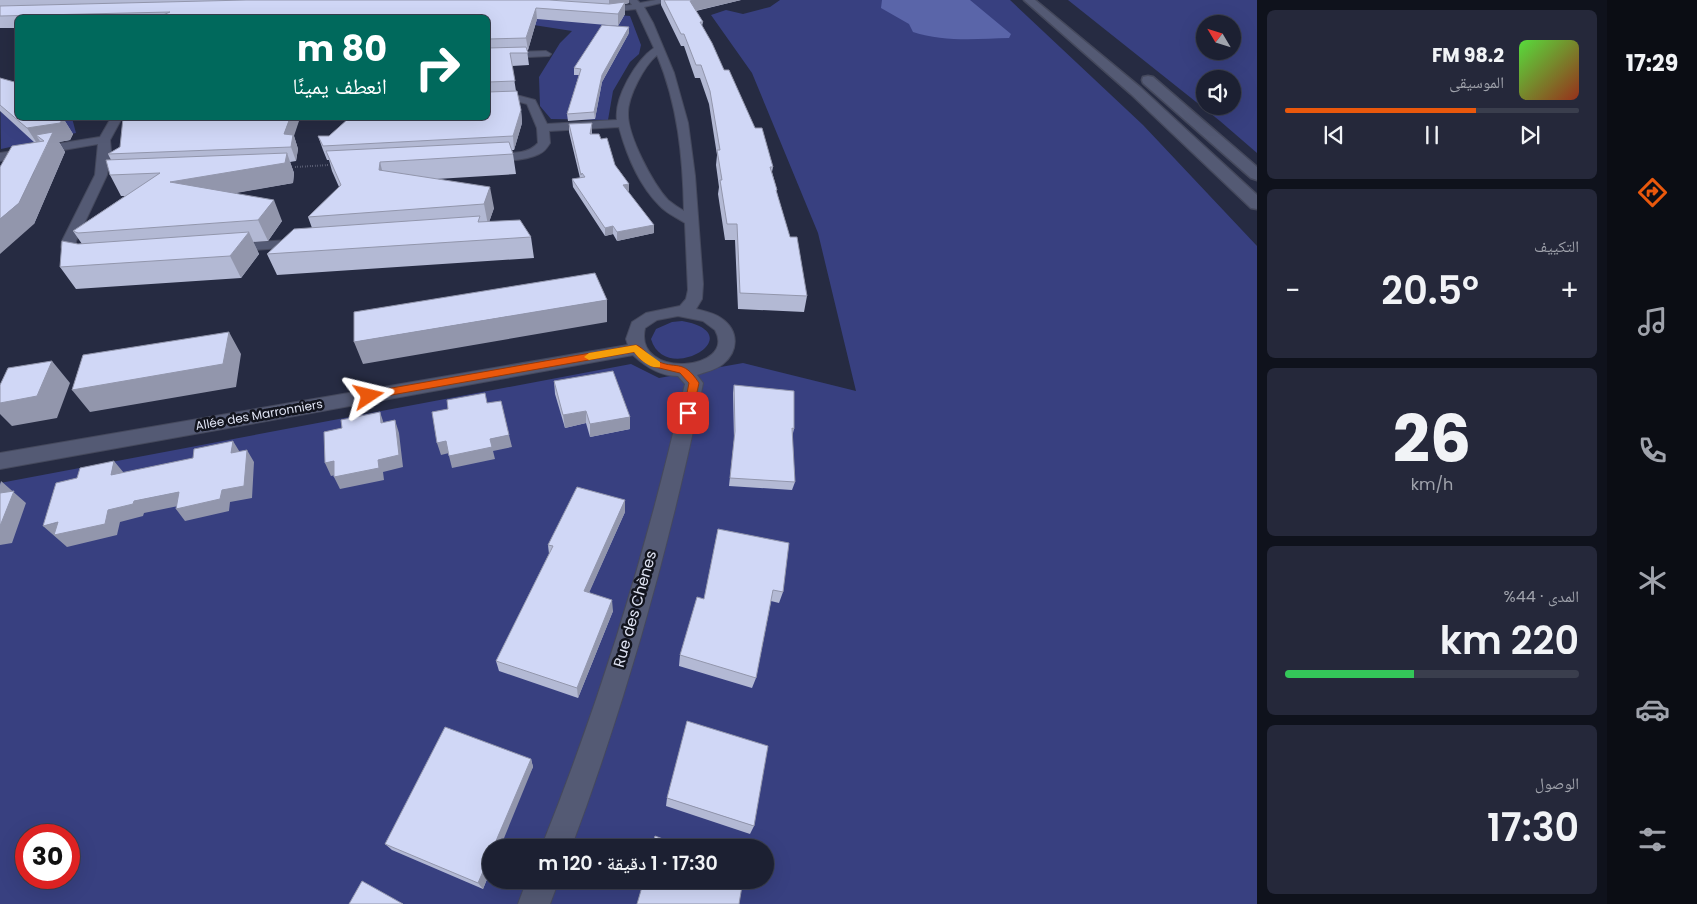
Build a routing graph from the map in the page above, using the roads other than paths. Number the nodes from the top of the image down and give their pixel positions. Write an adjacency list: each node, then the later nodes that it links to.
1 (668, 0): 4 (street)
2 (1029, 0): 19 (street)
3 (1046, 0): 6 (street)
4 (636, 3): 5 (street); 7 (street)
5 (590, 10)
6 (1091, 36)
7 (658, 49): 13 (street); 20 (street)
8 (546, 54): 9 (street)
9 (490, 56)
10 (1135, 70): 18 (street)
11 (490, 100): 14 (street)
12 (115, 120): 15 (street)
13 (623, 123): 14 (street); 20 (street)
14 (543, 128): 17 (street)
15 (104, 140): 16 (street); 23 (street)
16 (0, 157)
17 (477, 157)
18 (1257, 176)
19 (1257, 204)
20 (692, 221): 24 (street)
21 (314, 243): 22 (street)
22 (215, 249)
23 (101, 259)
24 (685, 311): 25 (street); 26 (street)
25 (636, 348): 26 (street); 27 (street, Allée des Marronniers)
26 (683, 370): 28 (street, Rue des Chènes)
27 (0, 461)
28 (560, 839)
29 (540, 889): 30 (street)
30 (534, 904)

